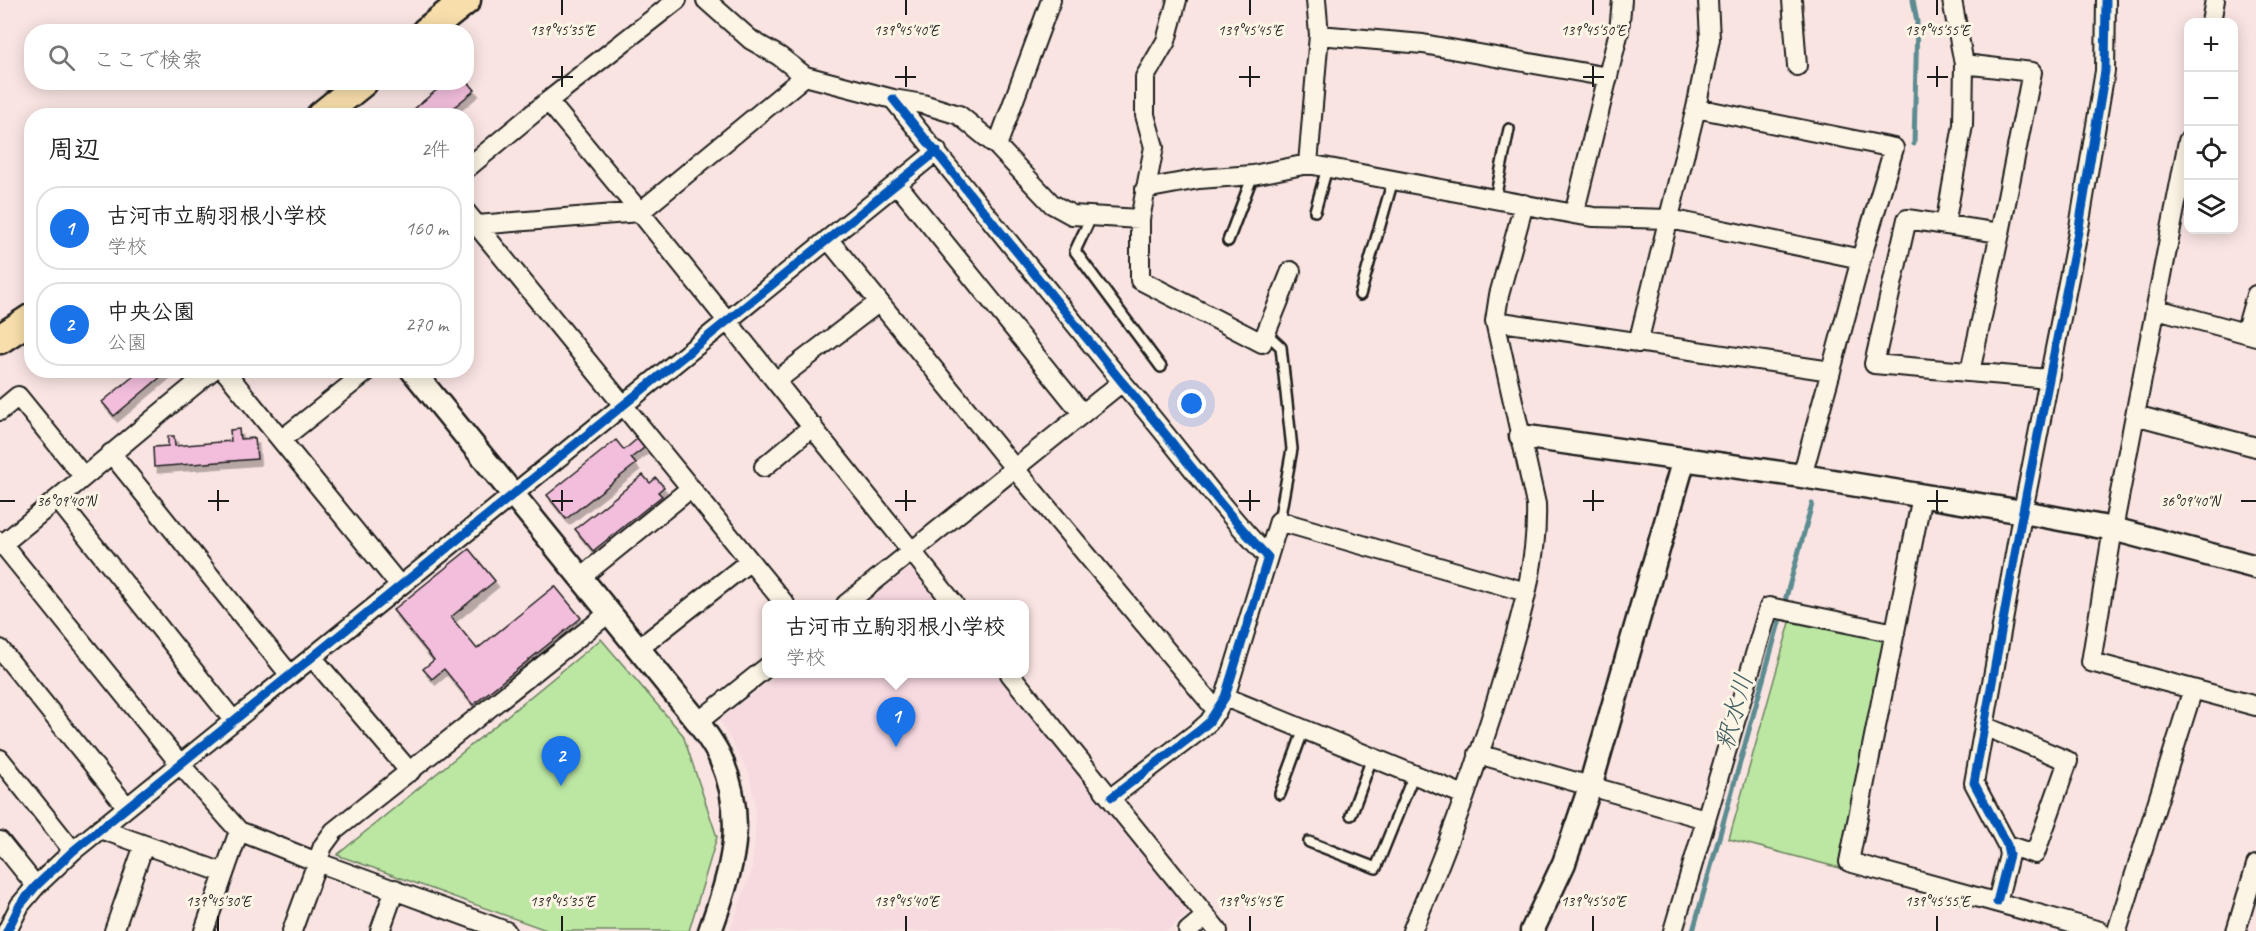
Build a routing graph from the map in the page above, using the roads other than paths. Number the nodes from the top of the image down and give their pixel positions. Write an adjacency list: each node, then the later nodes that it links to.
1 (466, 0): 14 (main road)
2 (677, 0): 22 (street)
3 (706, 0): 18 (street)
4 (1052, 0): 26 (street)
5 (1177, 0): 35 (street)
6 (1316, 0): 15 (street)
7 (1622, 0): 19 (street)
8 (1708, 0): 24 (street)
9 (1792, 0): 17 (street)
10 (1952, 0): 16 (street)
11 (2106, 0): 70 (street)
12 (2215, 0): 13 (street)
13 (2212, 18)
14 (436, 24)
15 (1319, 35): 19 (street); 30 (street)
16 (1964, 64): 46 (street); 47 (street)
17 (1797, 66)
18 (805, 76): 21 (street); 39 (street)
19 (1608, 76): 40 (street)
20 (353, 90): 23 (main road)
21 (893, 99): 26 (street); 27 (street)
22 (548, 101): 28 (street); 39 (street)
23 (331, 108)
24 (1696, 108): 44 (street); 50 (street)
25 (1509, 129): 36 (lane)
26 (998, 146): 41 (street)
27 (937, 151): 34 (street); 72 (street)
28 (474, 162)
29 (2184, 163): 55 (street)
30 (1308, 164): 31 (street); 32 (street)
31 (1327, 168): 33 (street); 38 (lane)
32 (1253, 175): 35 (street); 49 (lane)
33 (1394, 180): 36 (street); 52 (lane)
34 (897, 184): 48 (street); 75 (street)
35 (1145, 189): 43 (street)
36 (1495, 199): 37 (street)
37 (1524, 204): 40 (street); 57 (street)
38 (1315, 211)
39 (640, 212): 42 (street); 56 (street)
40 (1574, 214): 44 (street)
41 (1092, 217): 43 (street); 63 (lane)
42 (474, 218)
43 (1140, 219): 59 (street)
44 (1670, 219): 50 (street); 62 (street)
45 (474, 220): 73 (street)
46 (1945, 225): 47 (street); 65 (street)
47 (2000, 233): 65 (street)
48 (828, 239): 54 (street); 56 (street)
49 (1228, 241)
50 (1860, 259): 64 (street)
51 (1292, 271): 59 (street)
52 (1360, 294)
53 (2256, 295): 60 (street)
54 (879, 302): 71 (street); 84 (street)
55 (2157, 309): 60 (street); 76 (street)
56 (727, 321): 71 (street); 73 (street)
57 (1495, 321): 62 (street); 78 (street)
58 (24, 323): 61 (main road)
59 (1266, 333): 92 (lane)
60 (2251, 334)
61 (0, 339)
62 (1638, 343): 64 (street)
63 (1161, 367)
64 (1831, 371): 85 (street)
65 (1970, 372): 70 (street)
66 (203, 378): 81 (street)
67 (231, 378): 79 (street)
68 (359, 378): 79 (street)
69 (419, 378): 88 (street)
70 (2049, 379): 91 (street)
71 (776, 381): 77 (street)
72 (1122, 382): 75 (street); 96 (street)
73 (625, 406): 87 (street); 88 (street)
74 (0, 411): 86 (street)
75 (1082, 413): 84 (street)
76 (2135, 415): 80 (street); 93 (street)
77 (813, 426): 83 (street); 95 (street)
78 (1521, 436): 82 (street); 101 (street)
79 (281, 440): 100 (street)
80 (2256, 447)
81 (111, 453): 86 (street); 111 (street)
82 (1684, 459): 85 (street); 126 (street)
83 (764, 467)
84 (1015, 469): 95 (street); 114 (street)
85 (1802, 476): 89 (street)
86 (84, 477): 90 (street)
87 (691, 488): 97 (street); 99 (street)
88 (513, 494): 99 (street); 100 (street)
89 (1922, 496): 91 (street); 106 (street)
90 (58, 500): 94 (street); 116 (street)
91 (2023, 512): 93 (street); 118 (street)
92 (1279, 521): 96 (street); 101 (street)
93 (2113, 529): 98 (street); 113 (street)
94 (1, 543): 123 (street)
95 (911, 553): 103 (street); 104 (street)
96 (1268, 557): 114 (street)
97 (750, 561): 102 (street); 108 (street)
98 (2256, 567)
99 (580, 578): 105 (street)
100 (400, 586): 109 (street)
101 (1526, 592): 120 (street)
102 (782, 600)
103 (851, 600)
104 (951, 600)
105 (609, 614): 108 (street); 124 (street)
106 (1895, 633): 132 (street); 145 (street)
107 (0, 649): 130 (street)
108 (638, 649): 117 (street)
109 (312, 657): 111 (street); 124 (street)
110 (762, 671): 117 (street)
111 (290, 675): 116 (street)
112 (1013, 678): 129 (street)
113 (2193, 690): 115 (street); 161 (street)
114 (1221, 704): 119 (street); 129 (street)
115 (2256, 706)
116 (233, 720): 123 (street)
117 (698, 722): 154 (street)
118 (1984, 726): 138 (street); 138 (street)
119 (1304, 729): 121 (street); 127 (lane)
120 (1478, 754): 126 (street); 128 (street)
121 (1372, 758): 125 (street); 131 (lane)
122 (0, 759): 139 (street)
123 (180, 764): 130 (street); 134 (street)
124 (410, 772): 140 (street)
125 (1413, 774): 128 (street); 136 (lane)
126 (1590, 787): 132 (street); 158 (street)
127 (1280, 794)
128 (1464, 795): 157 (street)
129 (1112, 797): 146 (street)
130 (127, 807): 133 (street)
131 (1351, 815)
132 (1705, 819): 159 (street)
133 (100, 829): 137 (street); 139 (street)
134 (238, 831): 140 (street); 142 (street)
135 (0, 842): 143 (street)
136 (1309, 842)
137 (144, 845): 142 (street); 149 (street)
138 (2007, 845): 145 (street)
139 (74, 851): 143 (street)
140 (317, 862): 144 (street); 151 (street)
141 (2256, 865): 162 (street)
142 (224, 873): 150 (street)
143 (36, 886): 148 (street)
144 (395, 889): 147 (street); 152 (street)
145 (1997, 902): 160 (street)
146 (1206, 916): 155 (street); 156 (street)
147 (473, 925): 153 (street)
148 (7, 931)
149 (114, 931)
150 (204, 931)
151 (292, 931)
152 (380, 931)
153 (506, 931)
154 (710, 931)
155 (1188, 931)
156 (1218, 931)
157 (1412, 931)
158 (1532, 931)
159 (1673, 931)
160 (2100, 931)
161 (2117, 931)
162 (2236, 931)

